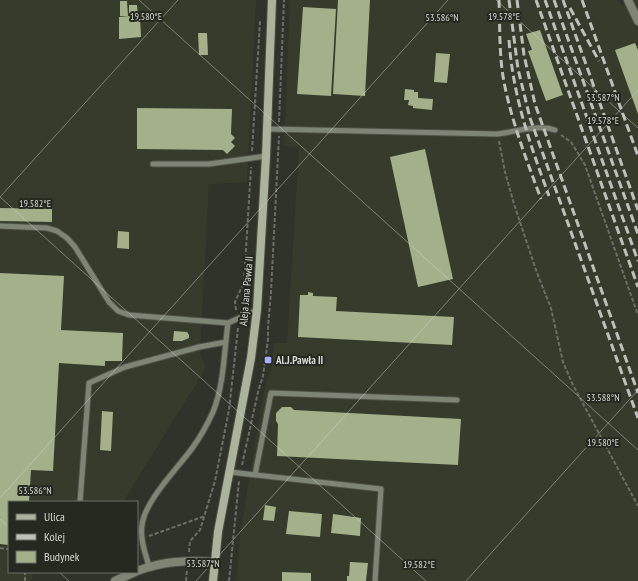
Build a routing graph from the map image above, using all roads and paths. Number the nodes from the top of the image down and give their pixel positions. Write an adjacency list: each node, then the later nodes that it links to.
1 (272, 0): 5 (main road, Aleja Jana Pawła II)
2 (628, 0): 4 (street)
3 (260, 16): 9 (path)
4 (638, 21)
5 (267, 129): 7 (lane); 8 (main road, Aleja Jana Pawła II)
6 (555, 130): 7 (lane); 13 (path)
7 (497, 134): 21 (path)
8 (266, 156): 9 (lane); 12 (main road, Aleja Jana Pawła II)
9 (252, 157): 10 (lane); 14 (path)
10 (153, 164)
11 (0, 226): 15 (lane)
12 (257, 310): 14 (lane); 18 (main road, Aleja Jana Pawła II)
13 (638, 315)
14 (237, 319): 15 (lane); 22 (path)
15 (228, 323): 16 (lane)
16 (226, 342): 20 (lane); 23 (lane)
17 (457, 400): 19 (lane)
18 (230, 472): 19 (lane); 25 (main road, Aleja Jana Pawła II)
19 (255, 475): 32 (lane)
20 (80, 501)
21 (638, 506)
22 (205, 516): 23 (path); 24 (path)
23 (142, 539): 26 (lane)
24 (188, 560): 25 (street); 26 (street); 30 (path)
25 (215, 562): 31 (main road, Aleja Jana Pawła II)
26 (150, 566): 27 (street)
27 (138, 571)
28 (134, 573): 29 (street)
29 (115, 581)
30 (186, 581)
31 (213, 581)
32 (375, 581)

